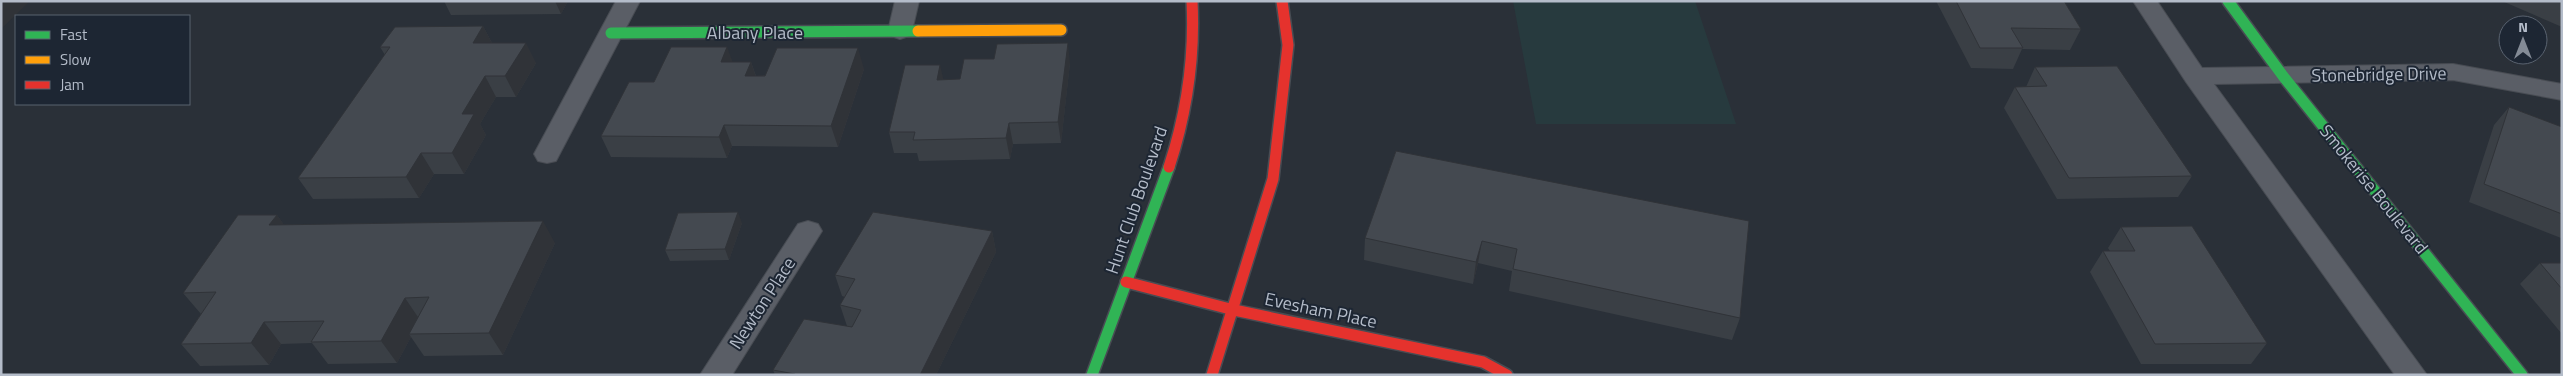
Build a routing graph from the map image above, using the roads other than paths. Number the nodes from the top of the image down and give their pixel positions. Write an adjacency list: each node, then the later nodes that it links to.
1 (628, 1): 9 (street)
2 (907, 1): 8 (street)
3 (1192, 1): 15 (street, Hunt Club Boulevard)
4 (1282, 1): 16 (street)
5 (2145, 1): 10 (street)
6 (2228, 1): 11 (street, Smokerise Boulevard)
7 (1061, 30): 8 (street, Albany Place)
8 (900, 31): 9 (street, Albany Place)
9 (611, 33): 13 (street)
10 (2195, 76): 11 (street, Stonebridge Drive); 21 (street)
11 (2283, 76): 12 (street, Stonebridge Drive); 22 (street, Smokerise Boulevard)
12 (2562, 92)
13 (547, 154)
14 (808, 231): 17 (street, Newton Place)
15 (1126, 282): 16 (street, Evesham Place); 18 (street, Hunt Club Boulevard)
16 (1234, 310): 19 (street); 20 (street, Evesham Place)
17 (715, 375)
18 (1092, 375)
19 (1212, 375)
20 (1508, 375)
21 (2412, 375)
22 (2522, 375)

